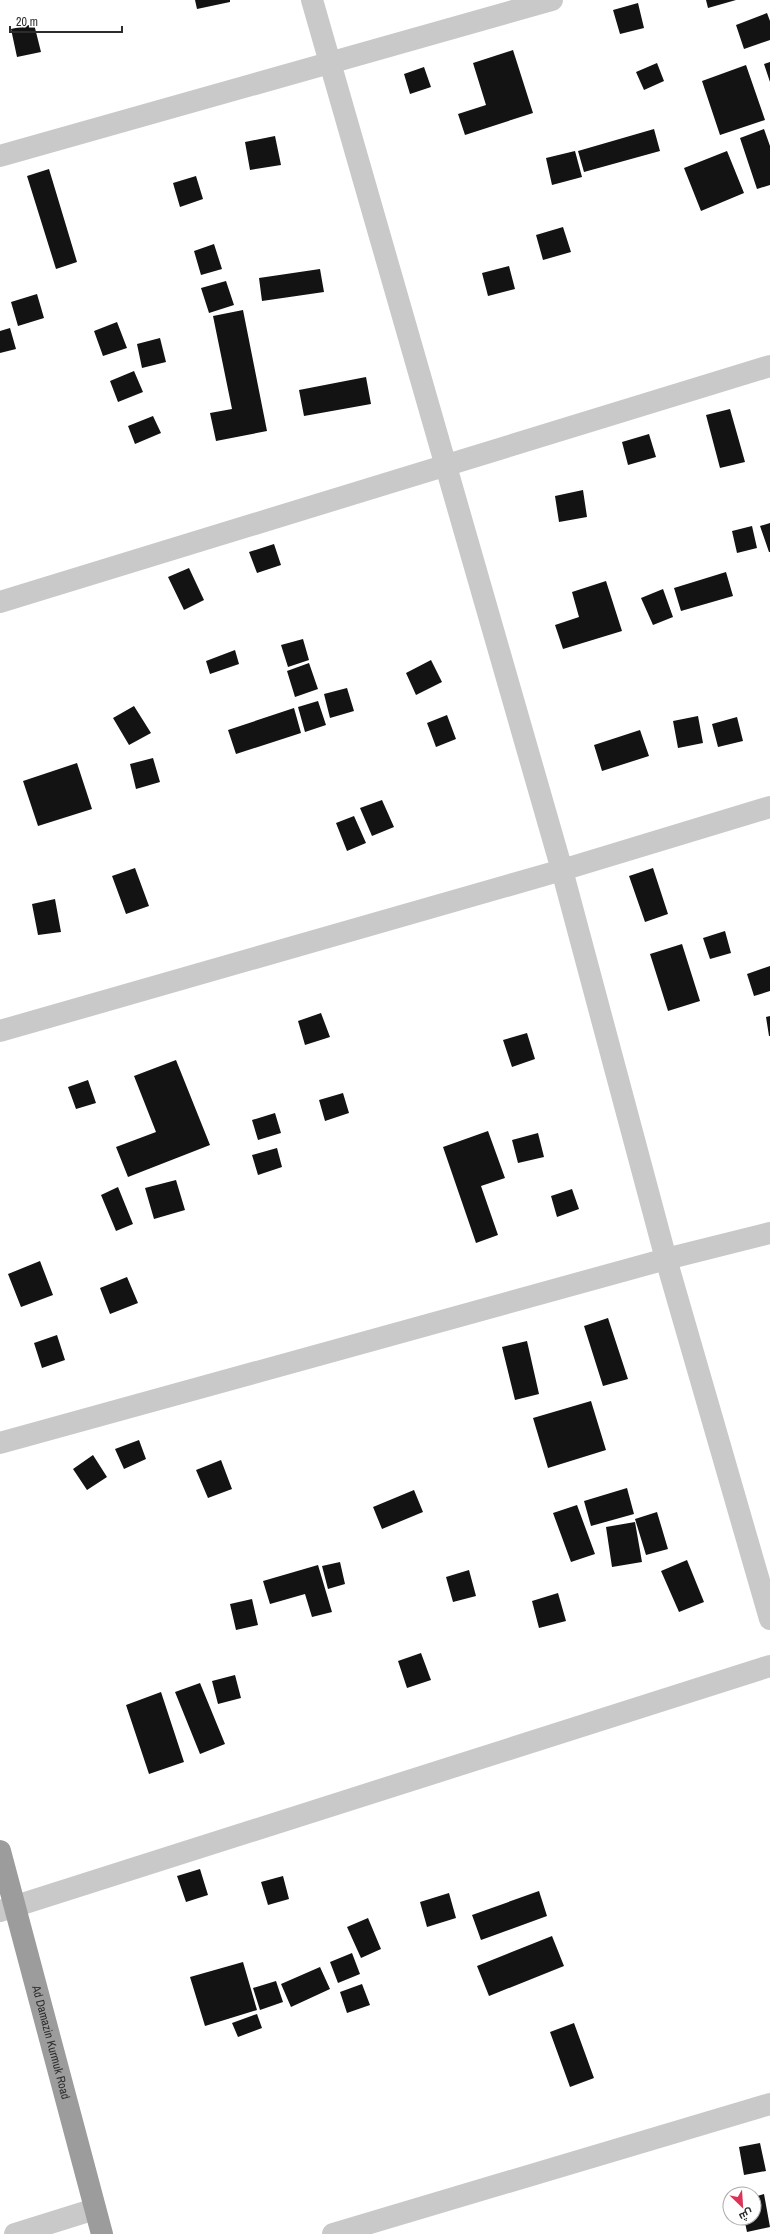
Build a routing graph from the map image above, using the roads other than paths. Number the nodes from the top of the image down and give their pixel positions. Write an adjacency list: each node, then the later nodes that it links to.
1 (312, 0): 3 (street)
2 (552, 0): 3 (street)
3 (331, 64): 4 (street); 6 (street)
4 (0, 156)
5 (770, 366): 6 (street)
6 (445, 464): 7 (street); 9 (street)
7 (0, 602)
8 (770, 807): 9 (street)
9 (562, 870): 10 (street); 12 (street)
10 (0, 1031)
11 (770, 1233): 12 (street)
12 (666, 1258): 13 (street); 14 (street)
13 (0, 1444)
14 (770, 1619)
15 (770, 1666): 17 (street)
16 (0, 1852): 17 (highway, Ad Damazin Kurmuk Road)
17 (8, 1909): 19 (highway, Ad Damazin Kurmuk Road)
18 (770, 2104): 22 (street)
19 (95, 2209): 20 (street); 21 (highway, Ad Damazin Kurmuk Road)
20 (15, 2234)
21 (102, 2234)
22 (333, 2234)

